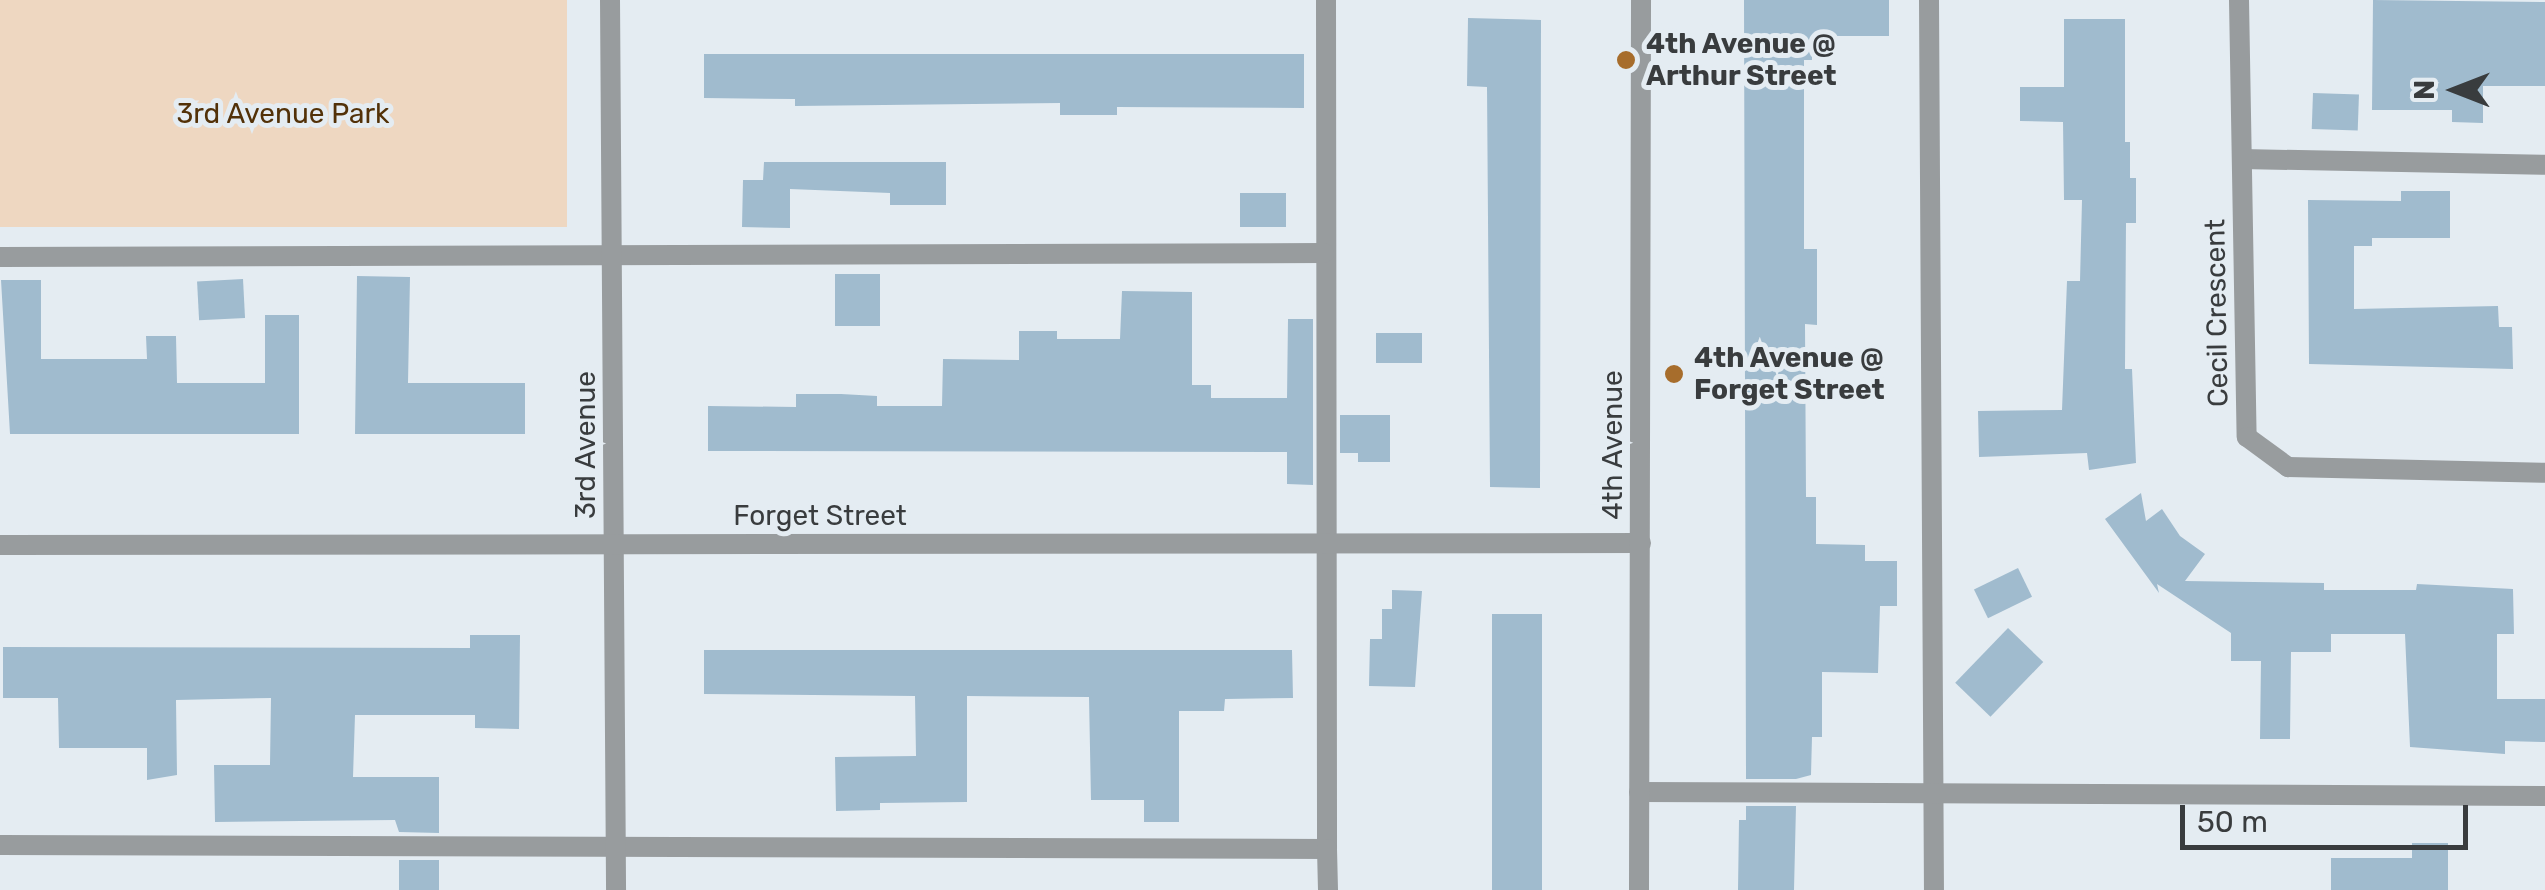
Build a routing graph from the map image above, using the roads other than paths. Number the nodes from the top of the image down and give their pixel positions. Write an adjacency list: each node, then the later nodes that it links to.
1 (610, 0): 9 (street, 3rd Avenue)
2 (1326, 0): 8 (street)
3 (1641, 0): 13 (street, 4th Avenue)
4 (1929, 0): 17 (street)
5 (2239, 0): 6 (street, Cecil Crescent)
6 (2242, 159): 7 (street); 11 (street, Cecil Crescent)
7 (2545, 165)
8 (1324, 253): 9 (street); 12 (street)
9 (614, 256): 10 (street); 14 (street, 3rd Avenue)
10 (0, 257)
11 (2545, 474)
12 (1323, 542): 13 (street, Forget Street); 14 (street, Forget Street); 21 (street)
13 (1640, 543): 16 (street, 4th Avenue)
14 (613, 544): 15 (street, Forget Street); 20 (street, 3rd Avenue)
15 (0, 546)
16 (1639, 792): 17 (street); 24 (street, 4th Avenue)
17 (1934, 793): 18 (street); 25 (street)
18 (2545, 796)
19 (0, 845): 20 (street)
20 (616, 845): 21 (street); 22 (street, 3rd Avenue)
21 (1327, 849): 23 (street)
22 (616, 890)
23 (1328, 890)
24 (1639, 890)
25 (1934, 890)

